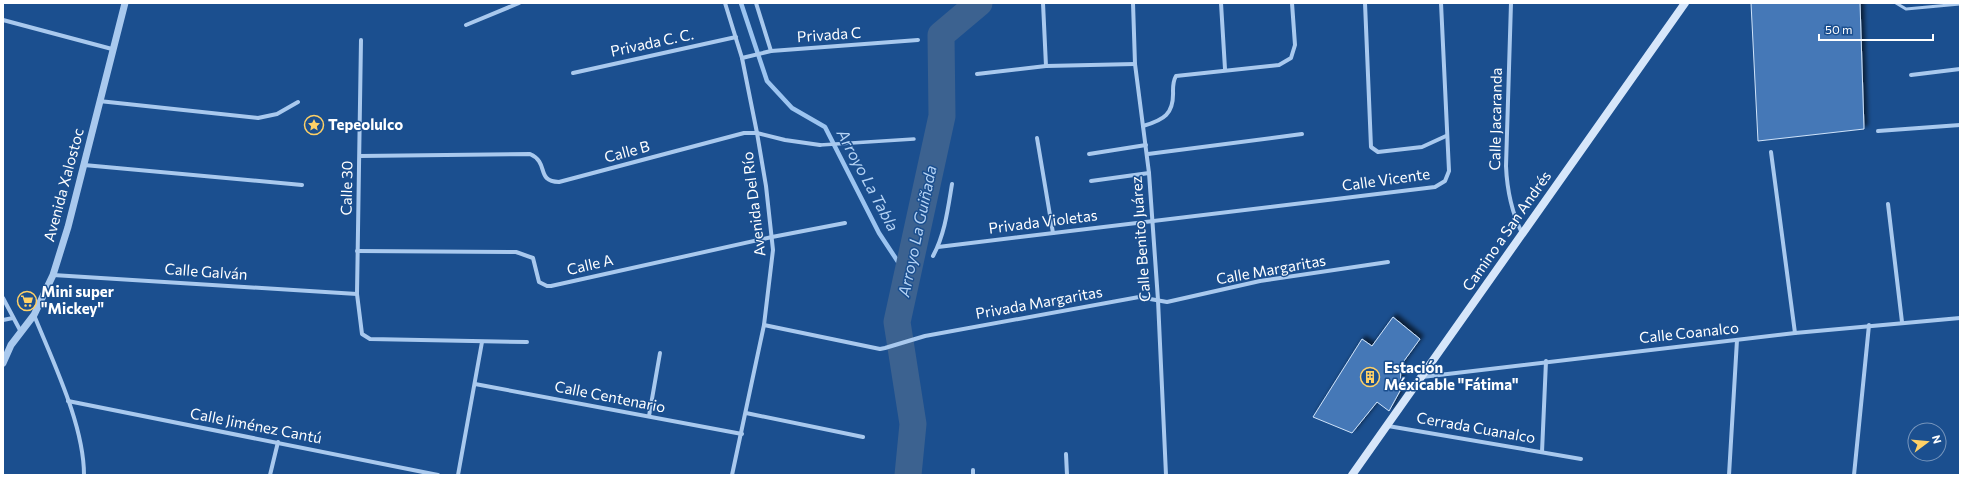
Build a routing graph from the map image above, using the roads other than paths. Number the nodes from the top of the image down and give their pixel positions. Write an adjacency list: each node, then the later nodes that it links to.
1 (124, 3): 20 (street, Avenida Xalostoc)
2 (519, 3): 16 (street)
3 (726, 3): 17 (street, Avenida Del Río)
4 (756, 3): 21 (street)
5 (1043, 3): 24 (street)
6 (1133, 3): 23 (street, Calle Benito Juárez)
7 (1221, 3): 25 (street)
8 (1292, 3): 25 (street)
9 (1364, 3): 37 (street)
10 (1441, 3): 37 (street, Calle Vicente)
11 (1511, 3): 55 (street, Calle Jacaranda)
12 (1684, 3): 55 (main road, Camino a San Andrés)
13 (1896, 3): 14 (lane)
14 (1960, 4)
15 (3, 20): 20 (street)
16 (466, 25)
17 (736, 37): 22 (street, Avenida Del Río); 27 (street, Privada C. C.)
18 (361, 40): 45 (street, Calle 30)
19 (918, 40): 21 (street, Privada C)
20 (112, 49): 30 (street, Avenida Xalostoc)
21 (770, 52): 22 (street, Privada C)
22 (742, 58): 35 (street, Avenida Del Río)
23 (1135, 64): 24 (street); 33 (street, Calle Benito Juárez)
24 (1046, 66): 28 (street)
25 (1226, 69): 33 (street)
26 (1960, 69): 29 (street)
27 (573, 73)
28 (977, 74)
29 (1911, 75)
30 (99, 101): 31 (street); 46 (street, Avenida Xalostoc)
31 (298, 102)
32 (1960, 125): 34 (street)
33 (1143, 126): 41 (street, Calle Benito Juárez)
34 (1878, 131)
35 (757, 133): 40 (street, Calle B); 45 (street, Calle B); 56 (street, Avenida Del Río)
36 (1302, 134): 44 (street)
37 (1446, 136): 52 (street, Calle Vicente)
38 (1037, 138): 54 (street)
39 (914, 139): 40 (street, Calle B)
40 (820, 145)
41 (1146, 145): 43 (street); 44 (street, Calle Benito Juárez)
42 (1771, 152): 73 (street)
43 (1089, 154)
44 (1148, 154): 47 (street, Calle Benito Juárez)
45 (360, 156): 58 (street, Calle 30)
46 (84, 165): 50 (street); 61 (street, Avenida Xalostoc)
47 (1149, 173): 48 (street); 52 (street, Calle Benito Juárez)
48 (1092, 181)
49 (952, 184): 57 (street)
50 (302, 185)
51 (1888, 204): 69 (street)
52 (1152, 221): 54 (street, Privada Violetas); 64 (street, Calle Benito Juárez)
53 (844, 223): 56 (street, Calle A)
54 (1053, 233): 57 (street, Privada Violetas)
55 (1523, 234): 80 (main road, Camino a San Andrés)
56 (772, 237): 58 (street, Calle A); 70 (street, Avenida Del Río)
57 (938, 247): 59 (street)
58 (357, 251): 62 (street, Calle 30)
59 (933, 256)
60 (1388, 262): 64 (street, Calle Margaritas)
61 (53, 274): 62 (street, Calle Galván); 65 (street, Avenida Xalostoc)
62 (357, 294): 75 (street, Calle 30)
63 (3, 298): 66 (street)
64 (1158, 300): 70 (street, Privada Margaritas); 100 (street, Calle Benito Juárez)
65 (34, 315): 72 (street, Avenida Xalostoc); 82 (street)
66 (13, 318): 68 (street); 72 (street)
67 (1960, 318): 69 (street, Calle Coanalco)
68 (3, 320)
69 (1902, 322): 71 (street, Calle Coanalco)
70 (764, 325): 83 (street, Avenida Del Río)
71 (1869, 326): 73 (street, Calle Coanalco); 103 (street)
72 (21, 332): 79 (street, Avenida Xalostoc)
73 (1795, 333): 74 (street, Calle Coanalco)
74 (1736, 340): 78 (street, Calle Coanalco); 102 (street)
75 (482, 342): 76 (street); 81 (street)
76 (527, 342)
77 (660, 353): 84 (street)
78 (1546, 361): 80 (street, Calle Coanalco); 89 (street, Cerrada Cuanalco)
79 (3, 363)
80 (1422, 377): 85 (main road, Camino a San Andrés)
81 (475, 384): 84 (street, Calle Centenario); 96 (street)
82 (68, 401): 88 (street, Calle Jiménez Cantú); 93 (street)
83 (746, 413): 86 (street, Avenida Del Río); 87 (street)
84 (649, 416): 86 (street, Calle Centenario)
85 (1387, 426): 89 (street, Cerrada Cuanalco); 101 (main road, Camino a San Andrés)
86 (742, 434): 97 (street, Avenida Del Río)
87 (863, 438)
88 (278, 442): 94 (street); 95 (street, Calle Jiménez Cantú)
89 (1542, 452): 91 (street)
90 (1066, 454): 99 (street)
91 (1581, 459)
92 (973, 470): 98 (street)
93 (84, 475)
94 (270, 475)
95 (438, 475)
96 (458, 475)
97 (732, 475)
98 (973, 475)
99 (1067, 475)
100 (1166, 475)
101 (1352, 475)
102 (1729, 475)
103 (1854, 475)

